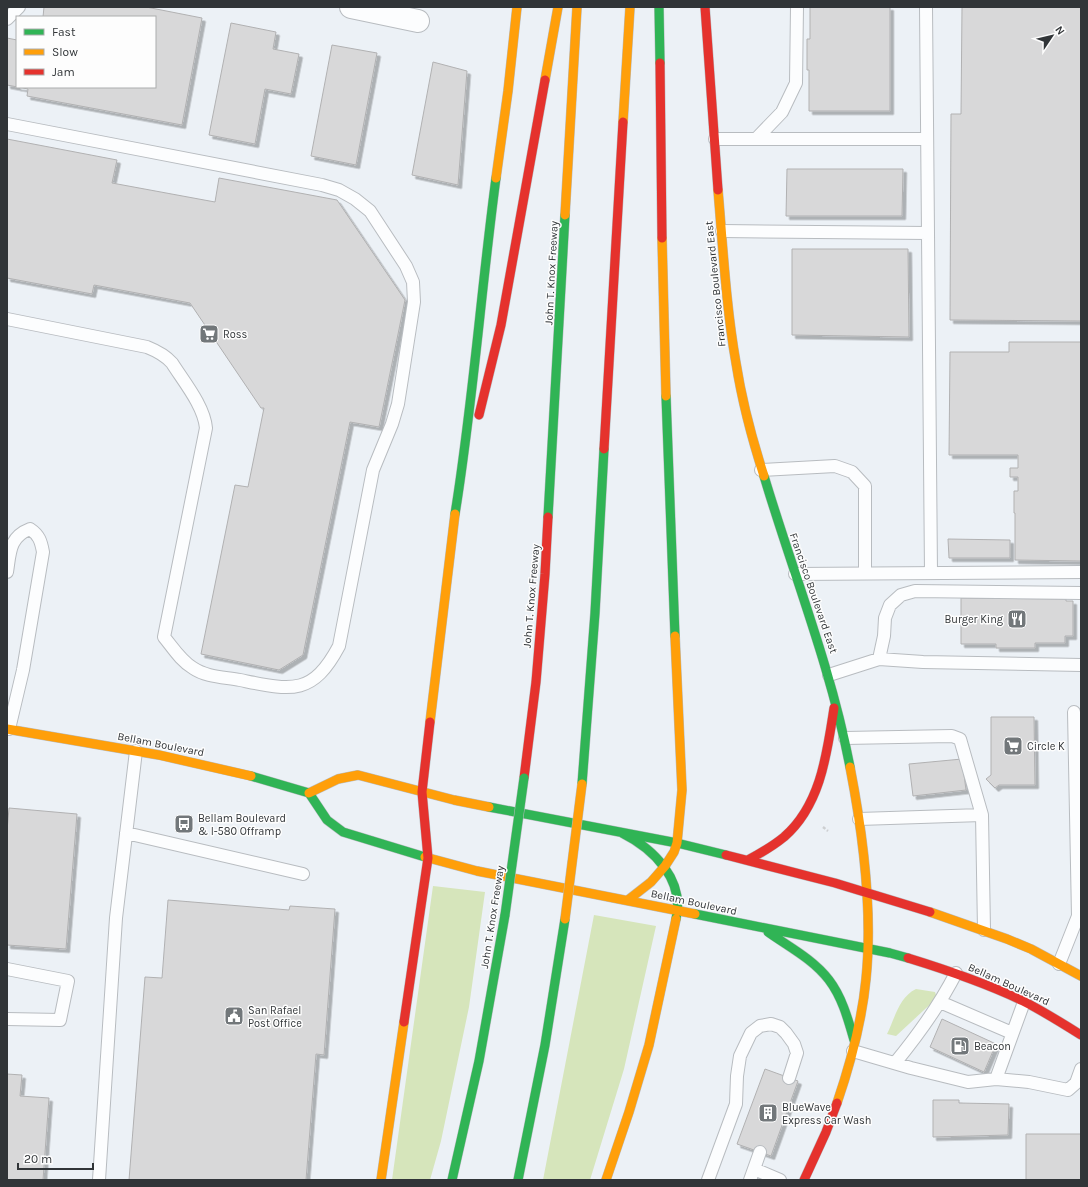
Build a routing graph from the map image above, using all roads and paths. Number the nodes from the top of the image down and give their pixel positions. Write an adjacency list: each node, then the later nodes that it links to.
1 (19, 7): 11 (lane)
2 (351, 7): 12 (street)
3 (517, 7): 21 (main road)
4 (558, 7): 21 (main road)
5 (577, 7): 71 (main road, John T. Knox Freeway, bridge)
6 (630, 7): 72 (main road, bridge)
7 (659, 7): 42 (main road)
8 (704, 7): 14 (main road, Francisco Boulevard East)
9 (796, 7): 15 (lane)
10 (926, 7): 16 (lane)
11 (7, 19)
12 (418, 21)
13 (7, 124): 19 (lane)
14 (715, 139): 15 (lane); 17 (main road, Francisco Boulevard East)
15 (756, 139): 16 (lane)
16 (927, 139): 18 (lane)
17 (722, 231): 18 (lane); 20 (main road, Francisco Boulevard East)
18 (928, 233): 24 (lane)
19 (7, 318)
20 (761, 470): 25 (main road, Francisco Boulevard East); 26 (lane)
21 (462, 472): 36 (main road)
22 (7, 572): 33 (lane)
23 (1081, 572): 24 (lane)
24 (931, 573): 26 (lane)
25 (795, 574): 26 (lane); 30 (main road, Francisco Boulevard East)
26 (865, 574)
27 (1081, 593): 28 (lane)
28 (879, 659): 29 (lane); 30 (lane)
29 (1081, 665)
30 (829, 676): 31 (main road, Francisco Boulevard East)
31 (835, 698): 34 (main road, Francisco Boulevard East); 44 (main road)
32 (1074, 712): 53 (lane)
33 (8, 729): 35 (main road, Bellam Boulevard)
34 (845, 738): 38 (lane); 39 (main road, Francisco Boulevard East)
35 (136, 751): 37 (main road, Bellam Boulevard); 40 (lane)
36 (422, 792): 37 (main road); 41 (main road); 43 (main road)
37 (309, 793): 43 (main road, Bellam Boulevard)
38 (982, 815): 39 (lane); 51 (lane)
39 (859, 819): 47 (main road, Francisco Boulevard East)
40 (126, 833): 46 (lane); 69 (lane)
41 (622, 833): 42 (main road); 45 (main road)
42 (677, 843): 44 (main road); 45 (main road)
43 (428, 858): 48 (main road, Bellam Boulevard); 70 (main road)
44 (748, 860): 47 (main road)
45 (665, 866): 48 (main road); 49 (main road)
46 (303, 874)
47 (866, 892): 51 (main road); 52 (main road, Francisco Boulevard East)
48 (628, 900): 49 (main road, Bellam Boulevard)
49 (678, 911): 50 (main road, Bellam Boulevard); 73 (main road)
50 (762, 928): 52 (main road, Bellam Boulevard); 62 (main road)
51 (984, 930): 53 (main road)
52 (867, 949): 55 (main road, Bellam Boulevard); 62 (main road, Francisco Boulevard East)
53 (1059, 964): 56 (main road)
54 (7, 969): 59 (lane)
55 (956, 973): 57 (lane); 58 (main road, Bellam Boulevard)
56 (1081, 976)
57 (940, 1002): 60 (lane); 63 (lane)
58 (1024, 1002): 60 (lane); 61 (main road, Bellam Boulevard)
59 (7, 1019)
60 (1012, 1033): 66 (lane)
61 (1081, 1035)
62 (854, 1047): 63 (lane); 76 (main road, Francisco Boulevard East)
63 (895, 1063): 66 (lane)
64 (1081, 1069): 66 (lane)
65 (789, 1078): 74 (lane)
66 (996, 1079)
67 (760, 1152): 68 (lane)
68 (752, 1175): 75 (lane)
69 (99, 1180)
70 (381, 1180)
71 (452, 1180)
72 (518, 1180)
73 (606, 1180)
74 (708, 1180)
75 (780, 1180)
76 (804, 1180)

